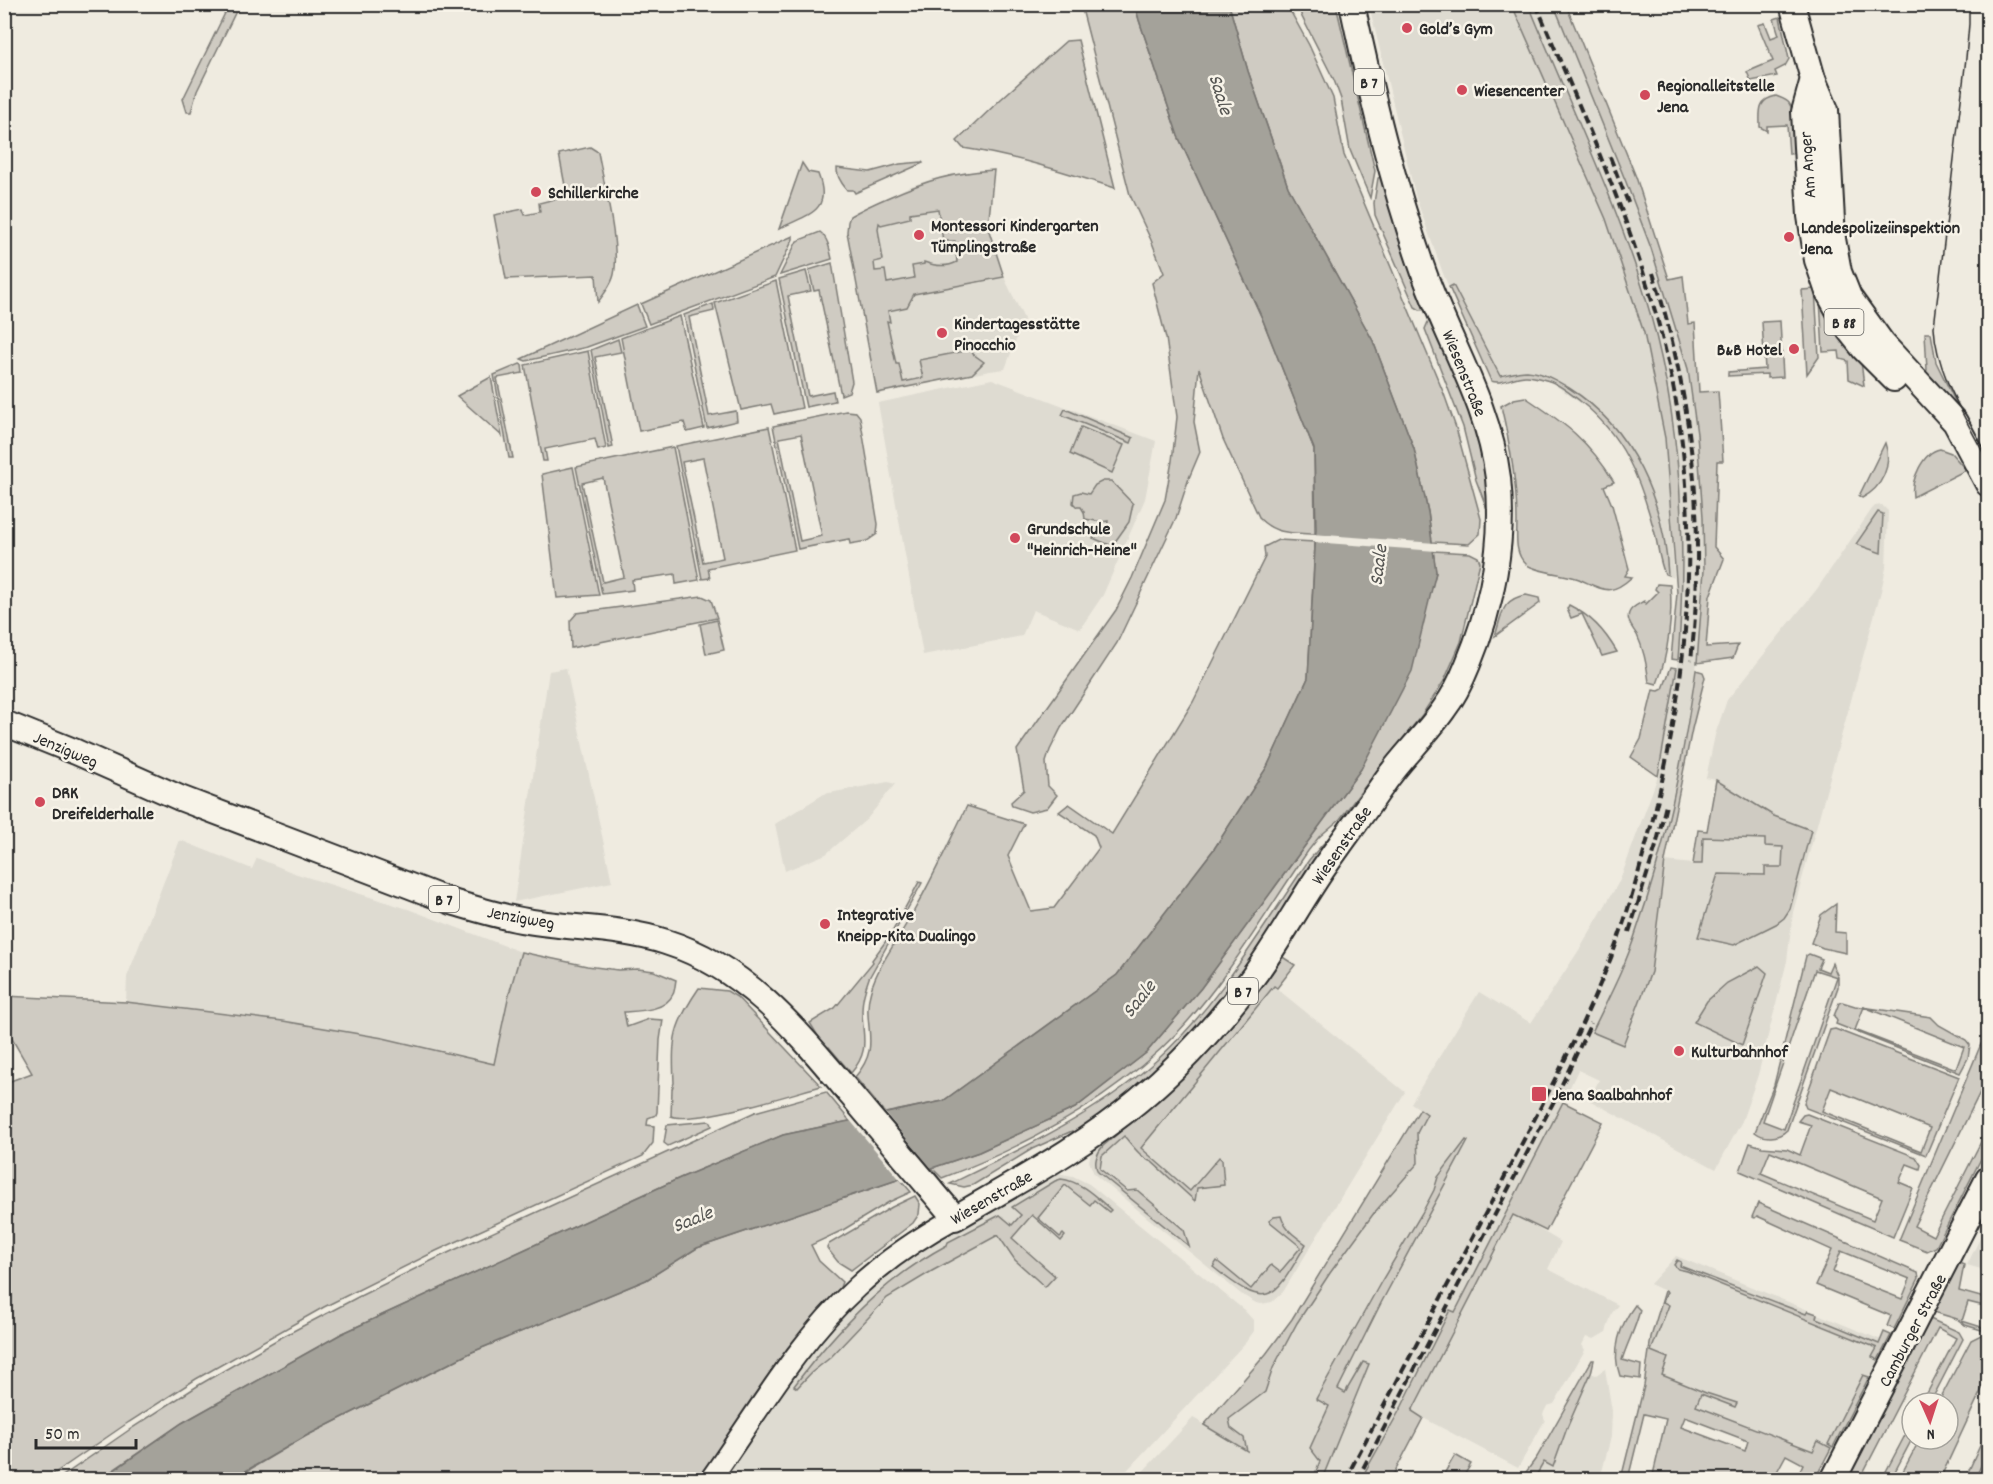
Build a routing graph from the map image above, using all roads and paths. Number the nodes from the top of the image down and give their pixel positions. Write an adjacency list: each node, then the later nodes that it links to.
1 (1352, 4): 8 (main road, Wiesenstraße / B 7)
2 (1792, 4): 3 (main road, Am Anger / B 88)
3 (1813, 79): 4 (main road, Am Anger / B 88); 4 (main road, Am Anger / B 88)
4 (1922, 396): 5 (main road, B 88)
5 (1984, 476)
6 (4, 723): 8 (main road, Jenzigweg / B 7)
7 (1989, 1179): 10 (main road, Camburger Straße)
8 (955, 1218): 9 (street, Wiesenstraße)
9 (710, 1479)
10 (1833, 1479)

